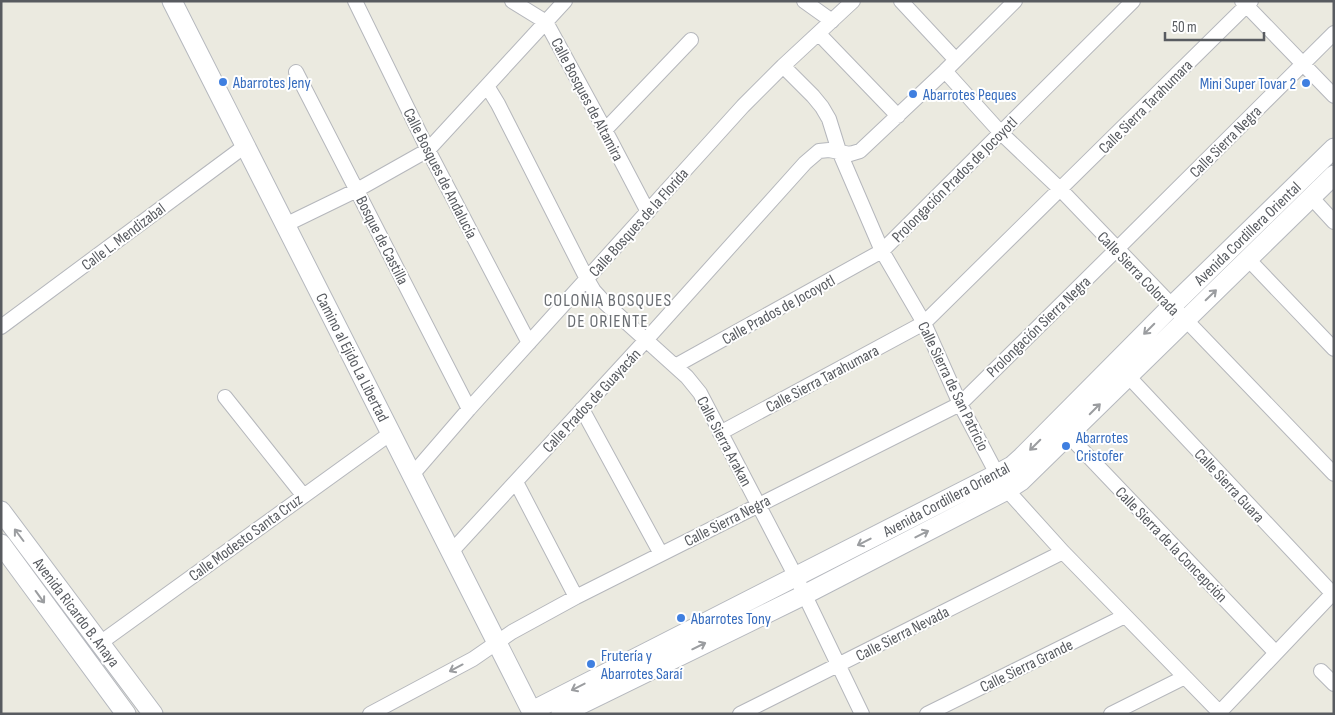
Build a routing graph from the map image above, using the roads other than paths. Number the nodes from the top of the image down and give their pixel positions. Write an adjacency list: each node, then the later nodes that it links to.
1 (172, 1): 26 (street, Camino al Ejido La Libertad)
2 (355, 1): 28 (street, Calle Bosques de Andalucía)
3 (512, 1): 12 (street, Calle Bosques de Altamira)
4 (566, 1): 12 (street)
5 (804, 1): 11 (street)
6 (853, 1): 11 (street, Calle Bosques de la Florida)
7 (901, 1): 16 (street)
8 (1015, 1): 16 (street, Calle Prados de Guayacán)
9 (1132, 1): 25 (street, Prolongación Prados de Jocoyotl)
10 (1246, 3): 17 (street); 31 (street, Calle Sierra Tarahumara)
11 (832, 21): 14 (street, Calle Bosques de la Florida)
12 (546, 22): 21 (street); 24 (street, Calle Bosques de Altamira)
13 (1334, 33): 17 (street, Calle Sierra Negra)
14 (818, 34): 18 (street, Calle Bosques de la Florida); 23 (street)
15 (691, 40): 24 (street)
16 (956, 60): 19 (street, Calle Prados de Guayacán)
17 (1302, 64): 22 (street); 37 (street, Calle Sierra Negra)
18 (783, 66): 29 (street, Calle Sierra de San Patricio); 34 (street, Calle Bosques de la Florida)
19 (944, 71): 23 (street, Calle Prados de Guayacán); 25 (street, Calle Sierra Colorada)
20 (296, 72): 32 (street, Bosque de Castilla)
21 (486, 86): 28 (street); 40 (street, Calle Sierra Arakan)
22 (1334, 96)
23 (898, 116): 29 (street, Calle Prados de Guayacán)
24 (605, 130): 34 (street, Calle Bosques de Altamira)
25 (1001, 133): 31 (street, Calle Sierra Colorada); 38 (street, Prolongación Prados de Jocoyotl)
26 (246, 146): 36 (street, Camino al Ejido La Libertad); 44 (street, Calle L. Mendizabal)
27 (1334, 148): 41 (street, Avenida Cordillera Oriental)
28 (428, 150): 32 (street); 46 (street, Calle Bosques de Andalucía)
29 (839, 151): 38 (street, Calle Sierra de San Patricio); 45 (street, Calle Prados de Guayacán)
30 (1334, 175): 33 (street, Avenida Cordillera Oriental)
31 (1060, 189): 37 (street, Calle Sierra Colorada); 43 (street, Calle Sierra Tarahumara)
32 (357, 190): 36 (street); 52 (street, Bosque de Castilla)
33 (1311, 198): 35 (street); 39 (street, Avenida Cordillera Oriental)
34 (648, 212): 40 (street, Calle Bosques de la Florida)
35 (1334, 222)
36 (285, 225): 54 (street, Camino al Ejido La Libertad)
37 (1117, 249): 41 (street, Calle Sierra Colorada); 51 (street, Prolongación Sierra Negra)
38 (882, 251): 43 (street, Calle Sierra de San Patricio); 48 (street, Calle Prados de Jocoyotl)
39 (1248, 259): 42 (street, Avenida Cordillera Oriental, one-way to 39); 47 (street)
40 (587, 279): 45 (street, Calle Sierra Arakan); 46 (street, Calle Bosques de la Florida)
41 (1172, 306): 42 (street, Calle Sierra Colorada); 60 (street, Avenida Cordillera Oriental, one-way to 60)
42 (1185, 320): 49 (street, Avenida Cordillera Oriental); 57 (street, Calle Sierra Colorada)
43 (924, 323): 51 (street, Calle Sierra de San Patricio); 55 (street, Calle Sierra Tarahumara)
44 (1, 327)
45 (646, 340): 48 (street, Calle Sierra Arakan); 53 (street, Calle Prados de Guayacán)
46 (529, 343): 52 (street, Calle Bosques de la Florida)
47 (1334, 349)
48 (674, 366): 55 (street, Calle Sierra Arakan)
49 (1128, 376): 56 (street, Avenida Cordillera Oriental, one-way to 49); 69 (street, Calle Sierra Guara)
50 (225, 397): 61 (street)
51 (960, 404): 60 (street, Calle Sierra de San Patricio); 62 (street, Calle Sierra Negra)
52 (469, 409): 58 (street, Calle Bosques de la Florida)
53 (582, 409): 59 (street, Calle Prados de Guayacán); 67 (street)
54 (391, 432): 58 (street, Camino al Ejido La Libertad); 61 (street, Calle Modesto Santa Cruz)
55 (720, 432): 62 (street, Calle Sierra Arakan)
56 (1068, 436): 60 (street, Avenida Cordillera Oriental); 75 (street, Calle Sierra de la Concepción)
57 (1334, 474)
58 (412, 475): 65 (street, Camino al Ejido La Libertad)
59 (516, 482): 65 (street, Calle Prados de Guayacán); 71 (street)
60 (1002, 482): 66 (street, Calle Sierra de San Patricio); 68 (street, Avenida Cordillera Oriental, one-way to 68); 70 (street, Avenida Cordillera Oriental, one-way to 60)
61 (303, 496): 74 (street, Calle Modesto Santa Cruz)
62 (758, 504): 67 (street, Calle Sierra Negra); 68 (street, Calle Sierra Arakan)
63 (1, 511): 74 (street, Avenida Ricardo B. Anaya, one-way to 63)
64 (1, 544): 82 (street, Avenida Ricardo B. Anaya, one-way to 82)
65 (451, 552): 73 (street, Camino al Ejido La Libertad)
66 (1063, 552): 72 (street, Calle Sierra de San Patricio); 76 (street, Calle Sierra Nevada)
67 (661, 554): 71 (street, Calle Sierra Negra)
68 (796, 577): 70 (street, Calle Sierra Arakan); 80 (street, Avenida Cordillera Oriental, one-way to 80)
69 (1333, 593): 75 (street)
70 (804, 595): 76 (street, Calle Sierra Arakan); 85 (street, Avenida Cordillera Oriental, one-way to 70)
71 (576, 597): 73 (street, Calle Sierra Negra)
72 (1125, 616): 78 (street, Calle Sierra de San Patricio); 88 (street, Calle Sierra Grande)
73 (497, 642): 80 (street, Camino al Ejido La Libertad); 84 (street, Calle Sierra Negra, one-way to 84)
74 (100, 643): 83 (street, Avenida Ricardo B. Anaya)
75 (1276, 653): 81 (street)
76 (838, 665): 86 (street, Calle Sierra Nevada); 87 (street, Calle Sierra Arakan)
77 (1321, 671): 79 (street)
78 (1185, 677): 81 (street, Calle Sierra de San Patricio); 89 (street)
79 (1334, 684)
80 (531, 713)
81 (1219, 713)
82 (126, 714)
83 (153, 714)
84 (370, 714)
85 (561, 714)
86 (740, 714)
87 (862, 714)
88 (927, 714)
89 (1111, 714)

